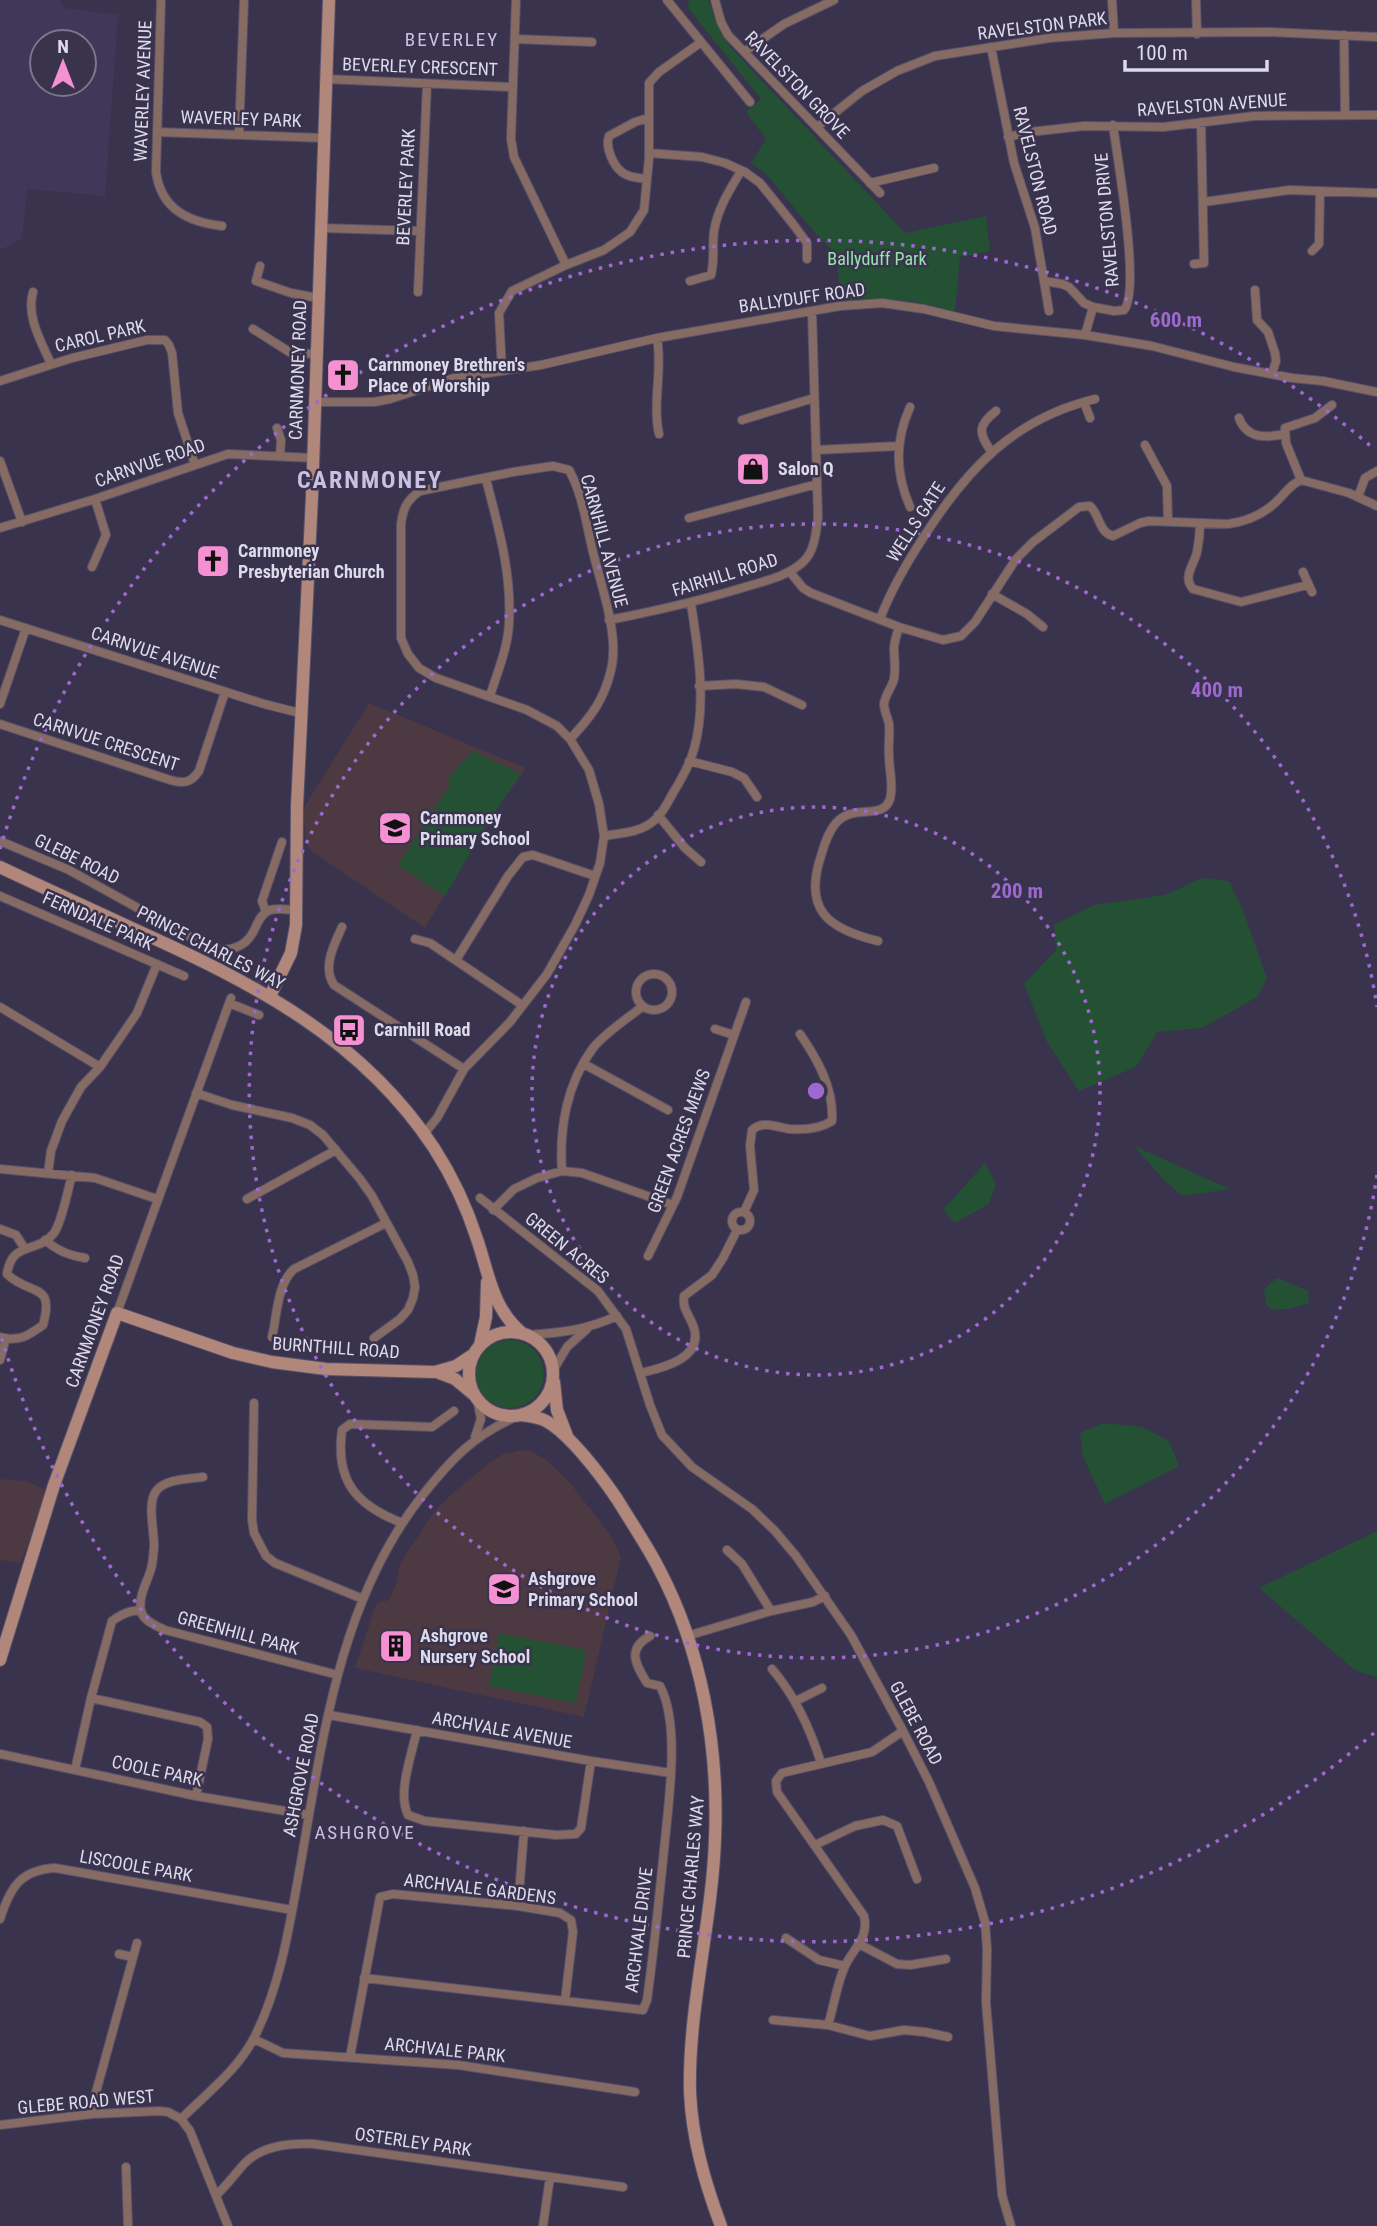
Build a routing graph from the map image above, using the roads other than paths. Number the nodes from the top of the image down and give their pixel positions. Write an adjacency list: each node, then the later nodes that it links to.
1 (161, 0): 29 (street, WAVERLEY AVENUE)
2 (244, 0): 30 (street)
3 (329, 0): 19 (street, CARNMONEY ROAD)
4 (516, 0): 14 (street)
5 (667, 0): 16 (street)
6 (715, 0): 18 (street, RAVELSTON GROVE)
7 (834, 0): 18 (street)
8 (1112, 0): 10 (street)
9 (1196, 0): 11 (street)
10 (1114, 33): 11 (street, RAVELSTON PARK); 17 (street, RAVELSTON PARK)
11 (1197, 34): 12 (street, RAVELSTON PARK)
12 (1344, 35): 13 (street, RAVELSTON PARK); 23 (street)
13 (1377, 37)
14 (515, 39): 15 (street); 21 (street)
15 (592, 42)
16 (700, 43): 22 (street); 25 (street)
17 (990, 47): 28 (street, RAVELSTON PARK); 31 (street, RAVELSTON ROAD)
18 (744, 52): 28 (street, RAVELSTON GROVE)
19 (326, 79): 20 (street, BEVERLEY CRESCENT); 32 (street, CARNMONEY ROAD)
20 (427, 84): 21 (street, BEVERLEY CRESCENT); 44 (street, BEVERLEY PARK)
21 (512, 87): 48 (street)
22 (750, 102)
23 (1345, 115): 24 (street, RAVELSTON AVENUE); 26 (street, RAVELSTON AVENUE)
24 (1377, 115)
25 (648, 118): 33 (street); 36 (street)
26 (1201, 122): 27 (street, RAVELSTON AVENUE); 41 (street)
27 (1113, 125): 31 (street, RAVELSTON AVENUE); 56 (street, RAVELSTON DRIVE)
28 (817, 127): 37 (street, RAVELSTON GROVE)
29 (157, 132): 30 (street, WAVERLEY PARK); 42 (street, WAVERLEY AVENUE)
30 (239, 134): 32 (street, WAVERLEY PARK)
31 (1008, 137): 51 (street, RAVELSTON ROAD)
32 (324, 138): 43 (street, CARNMONEY ROAD)
33 (649, 153): 35 (street); 36 (street)
34 (934, 169): 37 (street)
35 (741, 171): 46 (street); 50 (street)
36 (647, 179): 48 (street)
37 (870, 183): 39 (street, RAVELSTON GROVE)
38 (1320, 191): 40 (street); 41 (street); 45 (street)
39 (880, 193)
40 (1377, 193)
41 (1203, 202): 47 (street)
42 (222, 226)
43 (320, 228): 44 (street); 55 (street, CARNMONEY ROAD)
44 (420, 231): 54 (street, BEVERLEY PARK)
45 (1312, 251)
46 (807, 259)
47 (1194, 264)
48 (566, 265): 64 (street)
49 (260, 266): 55 (street)
50 (690, 281)
51 (1044, 281): 56 (street); 58 (street, RAVELSTON ROAD)
52 (1255, 290): 65 (street)
53 (33, 292): 63 (street)
54 (418, 292)
55 (318, 298): 62 (street, CARNMONEY ROAD)
56 (1093, 307): 60 (street)
57 (812, 311): 60 (street, BALLYDUFF ROAD); 61 (street, BALLYDUFF ROAD); 68 (street, FAIRHILL ROAD)
58 (1049, 311)
59 (253, 329): 62 (street)
60 (1085, 335): 65 (street, BALLYDUFF ROAD)
61 (657, 338): 64 (street, BALLYDUFF ROAD); 80 (street)
62 (317, 354): 70 (street, CARNMONEY ROAD)
63 (51, 364): 66 (street, CAROL PARK); 88 (street, CAROL PARK)
64 (502, 371): 70 (street, BALLYDUFF ROAD)
65 (1272, 374): 67 (street, BALLYDUFF ROAD)
66 (0, 381)
67 (1377, 392)
68 (814, 398): 77 (street); 83 (street, FAIRHILL ROAD)
69 (1095, 399): 71 (street, WELLS GATE)
70 (316, 402): 86 (street, CARNMONEY ROAD)
71 (1084, 402): 75 (street); 84 (street, WELLS GATE)
72 (1332, 405): 79 (street)
73 (910, 407): 82 (street)
74 (996, 411): 84 (street)
75 (1090, 418)
76 (1239, 418): 79 (street)
77 (742, 420)
78 (277, 428): 85 (street)
79 (1285, 434): 91 (street)
80 (659, 435)
81 (1145, 445): 98 (street)
82 (899, 446): 83 (street); 96 (street)
83 (816, 450): 92 (street, FAIRHILL ROAD)
84 (991, 451): 107 (street, WELLS GATE)
85 (280, 456): 86 (street, CARNVUE ROAD); 88 (street, CARNVUE ROAD)
86 (313, 458): 118 (street, CARNMONEY ROAD)
87 (0, 461): 99 (street)
88 (195, 465): 94 (street, CARNVUE ROAD)
89 (1377, 471): 93 (street)
90 (486, 478): 109 (street, CARNHILL AVENUE); 115 (street); 115 (street, CARNHILL AVENUE)
91 (1301, 480): 93 (street); 100 (street)
92 (817, 484): 97 (street); 103 (street, FAIRHILL ROAD)
93 (1358, 496): 95 (street)
94 (95, 499): 99 (street, CARNVUE ROAD); 102 (street)
95 (1377, 506)
96 (910, 507)
97 (689, 518)
98 (1168, 520): 100 (street); 105 (street)
99 (22, 522): 101 (street, CARNVUE ROAD)
100 (1200, 523): 104 (street)
101 (0, 528)
102 (92, 567)
103 (790, 572): 106 (street, FAIRHILL ROAD); 107 (street)
104 (1303, 572)
105 (992, 594): 110 (street); 111 (street)
106 (691, 604): 109 (street, FAIRHILL ROAD); 113 (street)
107 (880, 619): 110 (street)
108 (0, 620): 112 (street, CARNVUE AVENUE)
109 (609, 620): 120 (street, CARNHILL AVENUE)
110 (899, 627): 135 (street)
111 (1042, 627)
112 (26, 628): 114 (street, CARNVUE AVENUE); 116 (street)
113 (699, 686): 117 (street); 121 (street)
114 (225, 692): 118 (street, CARNVUE AVENUE); 119 (street, CARNVUE CRESCENT)
115 (490, 696): 120 (street, CARNHILL AVENUE)
116 (0, 704)
117 (802, 705)
118 (300, 713): 131 (street, CARNMONEY ROAD)
119 (0, 724)
120 (570, 740): 124 (street)
121 (689, 761): 122 (street); 123 (street)
122 (757, 797)
123 (658, 815): 124 (street); 127 (street)
124 (604, 836): 129 (street)
125 (0, 841): 132 (street, GLEBE ROAD)
126 (282, 842): 132 (street)
127 (701, 862)
128 (0, 867): 139 (street, PRINCE CHARLES WAY)
129 (595, 876): 136 (street); 141 (street)
130 (0, 896): 137 (street, FERNDALE PARK)
131 (296, 910): 132 (street); 139 (street, CARNMONEY ROAD)
132 (266, 912)
133 (342, 927): 150 (street)
134 (415, 939): 136 (street)
135 (878, 941)
136 (456, 960): 141 (street)
137 (157, 964): 138 (street, FERNDALE PARK); 149 (street)
138 (184, 976)
139 (270, 996): 153 (street, PRINCE CHARLES WAY)
140 (746, 1002): 147 (street, GREEN ACRES MEWS)
141 (522, 1005): 150 (street)
142 (643, 1006): 142 (street); 148 (street)
143 (0, 1007): 149 (street)
144 (259, 1015): 151 (street, CARNMONEY ROAD)
145 (715, 1029): 147 (street)
146 (800, 1034): 164 (street)
147 (734, 1035): 162 (street, GREEN ACRES MEWS)
148 (584, 1064): 152 (street); 156 (street)
149 (100, 1067): 157 (street)
150 (464, 1069): 153 (street)
151 (196, 1093): 154 (street); 160 (street, CARNMONEY ROAD)
152 (668, 1110)
153 (424, 1134): 172 (street, PRINCE CHARLES WAY)
154 (336, 1150): 161 (street); 165 (street)
155 (0, 1169): 157 (street)
156 (562, 1171): 162 (street, GREEN ACRES); 163 (street, GREEN ACRES)
157 (48, 1173): 158 (street)
158 (72, 1175): 160 (street); 168 (street)
159 (480, 1198): 163 (street, GREEN ACRES)
160 (157, 1199): 173 (street, CARNMONEY ROAD)
161 (247, 1199)
162 (673, 1205): 170 (street, GREEN ACRES MEWS)
163 (493, 1210): 174 (street, GREEN ACRES)
164 (744, 1212): 167 (street); 167 (street)
165 (386, 1223): 177 (street); 179 (street)
166 (0, 1230): 169 (street)
167 (737, 1230): 184 (street)
168 (45, 1240): 169 (street); 171 (street)
169 (25, 1249): 178 (street)
170 (648, 1256)
171 (85, 1258)
172 (487, 1271): 176 (street, PRINCE CHARLES WAY); 180 (street, PRINCE CHARLES WAY)
173 (117, 1313): 182 (street, BURNTHILL ROAD); 200 (street, CARNMONEY ROAD)
174 (617, 1316): 175 (street); 184 (street, GLEBE ROAD)
175 (589, 1328): 176 (street); 183 (street)
176 (525, 1334): 180 (street); 183 (street)
177 (272, 1337)
178 (3, 1338): 181 (street)
179 (374, 1338)
180 (477, 1350): 182 (street, BURNTHILL ROAD); 185 (street)
181 (0, 1360)
182 (435, 1372): 185 (street, BURNTHILL ROAD)
183 (554, 1372): 188 (street); 189 (street, PRINCE CHARLES WAY)
184 (641, 1373): 194 (street, GLEBE ROAD)
185 (476, 1397): 188 (street); 190 (street, ASHGROVE ROAD)
186 (254, 1403): 195 (street)
187 (454, 1411): 192 (street)
188 (519, 1415): 189 (street, PRINCE CHARLES WAY); 190 (street, ASHGROVE ROAD)
189 (568, 1438): 199 (street, PRINCE CHARLES WAY)
190 (471, 1442): 192 (street, ASHGROVE ROAD)
191 (203, 1477): 196 (street)
192 (402, 1523): 195 (street, ASHGROVE ROAD)
193 (727, 1550): 197 (street)
194 (825, 1596): 197 (street); 208 (street, GLEBE ROAD)
195 (363, 1599): 202 (street, ASHGROVE ROAD)
196 (141, 1610): 202 (street, GREENHILL PARK); 204 (street)
197 (771, 1611): 199 (street)
198 (650, 1636): 213 (street, ARCHVALE DRIVE)
199 (687, 1636): 247 (street, PRINCE CHARLES WAY)
200 (0, 1660)
201 (772, 1669): 205 (street)
202 (338, 1675): 206 (street, ASHGROVE ROAD)
203 (822, 1688): 205 (street)
204 (91, 1698): 212 (street); 214 (street)
205 (796, 1701): 211 (street)
206 (329, 1715): 207 (street, ARCHVALE AVENUE); 215 (street, ASHGROVE ROAD)
207 (417, 1731): 210 (street, ARCHVALE AVENUE); 216 (street)
208 (903, 1731): 211 (street); 248 (street, GLEBE ROAD)
209 (0, 1754): 212 (street, COOLE PARK)
210 (591, 1761): 213 (street, ARCHVALE AVENUE); 216 (street)
211 (821, 1763): 217 (street)
212 (75, 1770): 214 (street, COOLE PARK)
213 (671, 1773): 230 (street, ARCHVALE DRIVE)
214 (196, 1796): 215 (street, COOLE PARK)
215 (309, 1815): 220 (street, ASHGROVE ROAD)
216 (524, 1831): 219 (street)
217 (815, 1845): 218 (street); 224 (street)
218 (917, 1879)
219 (518, 1906): 229 (street, ARCHVALE GARDENS); 230 (street, ARCHVALE GARDENS)
220 (292, 1910): 221 (street, LISCOOLE PARK); 234 (street, ASHGROVE ROAD)
221 (0, 1919)
222 (786, 1938): 228 (street)
223 (137, 1943): 226 (street)
224 (859, 1944): 227 (street); 228 (street)
225 (119, 1954): 226 (street)
226 (133, 1957): 237 (street)
227 (946, 1959)
228 (845, 1966): 232 (street)
229 (364, 1979): 230 (street, ARCHVALE DRIVE); 235 (street, ARCHVALE GARDENS)
230 (565, 2001)
231 (773, 2020): 232 (street)
232 (828, 2025): 233 (street)
233 (948, 2037)
234 (254, 2039): 235 (street, ARCHVALE PARK); 238 (street, ASHGROVE ROAD)
235 (350, 2057): 236 (street, ARCHVALE PARK)
236 (635, 2092)
237 (92, 2114): 238 (street, GLEBE ROAD WEST); 239 (street, GLEBE ROAD WEST)
238 (181, 2119): 243 (street)
239 (0, 2125)
240 (126, 2167): 244 (street)
241 (550, 2177): 242 (street, OSTERLEY PARK); 243 (street, OSTERLEY PARK); 246 (street)
242 (622, 2188)
243 (216, 2195): 245 (street)
244 (128, 2226)
245 (228, 2226)
246 (542, 2226)
247 (721, 2226)
248 (1011, 2226)

